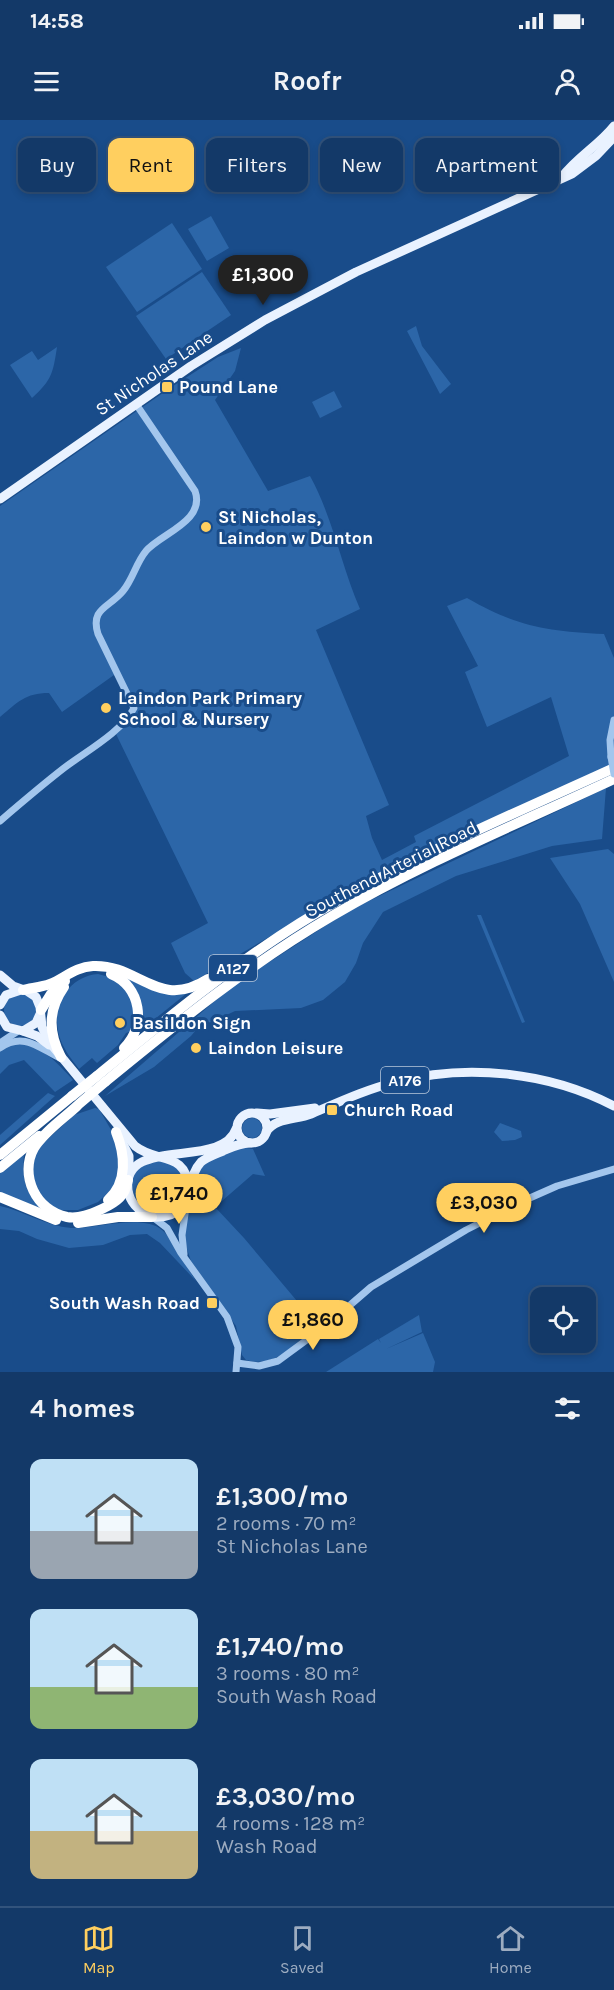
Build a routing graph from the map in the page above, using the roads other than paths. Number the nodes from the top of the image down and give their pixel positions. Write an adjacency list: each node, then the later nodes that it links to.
1 (614, 126): 3 (main road, St Nicholas Lane)
2 (614, 137): 3 (main road, St Nicholas Lane)
3 (562, 177): 4 (main road, St Nicholas Lane)
4 (136, 404): 5 (main road, St Nicholas Lane); 9 (street)
5 (0, 499)
6 (614, 720): 7 (street)
7 (613, 762): 8 (street, bridge); 10 (highway, Southend Arterial Road / A127)
8 (614, 777): 21 (highway, Southend Arterial Road / A127)
9 (0, 821)
10 (300, 923): 13 (highway, A127); 21 (highway, Southend Arterial Road / A127)
11 (84, 972): 15 (highway); 20 (highway); 21 (highway, A127)
12 (0, 975): 13 (main road)
13 (22, 990): 14 (main road); 15 (main road)
14 (0, 1005)
15 (40, 1012): 17 (main road); 20 (main road)
16 (0, 1016): 17 (main road)
17 (20, 1031): 18 (street); 20 (main road)
18 (0, 1043)
19 (0, 1048): 20 (street)
20 (60, 1056): 26 (main road)
21 (101, 1079): 22 (highway, Southend Arterial Road / A127, bridge)
22 (76, 1102): 31 (highway, Southend Arterial Road / A127); 33 (highway, Southend Arterial Road / A127); 38 (highway, A127)
23 (332, 1104): 24 (main road, A176); 25 (main road, A176); 29 (main road, A176)
24 (614, 1106)
25 (255, 1113): 27 (main road); 29 (main road)
26 (108, 1116): 28 (main road); 32 (main road)
27 (236, 1130): 30 (main road); 32 (main road)
28 (117, 1131): 35 (main road); 38 (highway)
29 (266, 1132): 30 (main road)
30 (250, 1143): 36 (main road)
31 (0, 1155)
32 (160, 1156): 35 (main road); 36 (main road)
33 (0, 1168)
34 (614, 1168): 41 (street)
35 (128, 1180): 38 (highway); 39 (main road)
36 (189, 1195): 39 (main road); 40 (street)
37 (0, 1197): 39 (highway)
38 (57, 1214)
39 (152, 1217): 40 (street)
40 (185, 1258): 41 (street)
41 (237, 1363): 42 (street)
42 (236, 1372)

